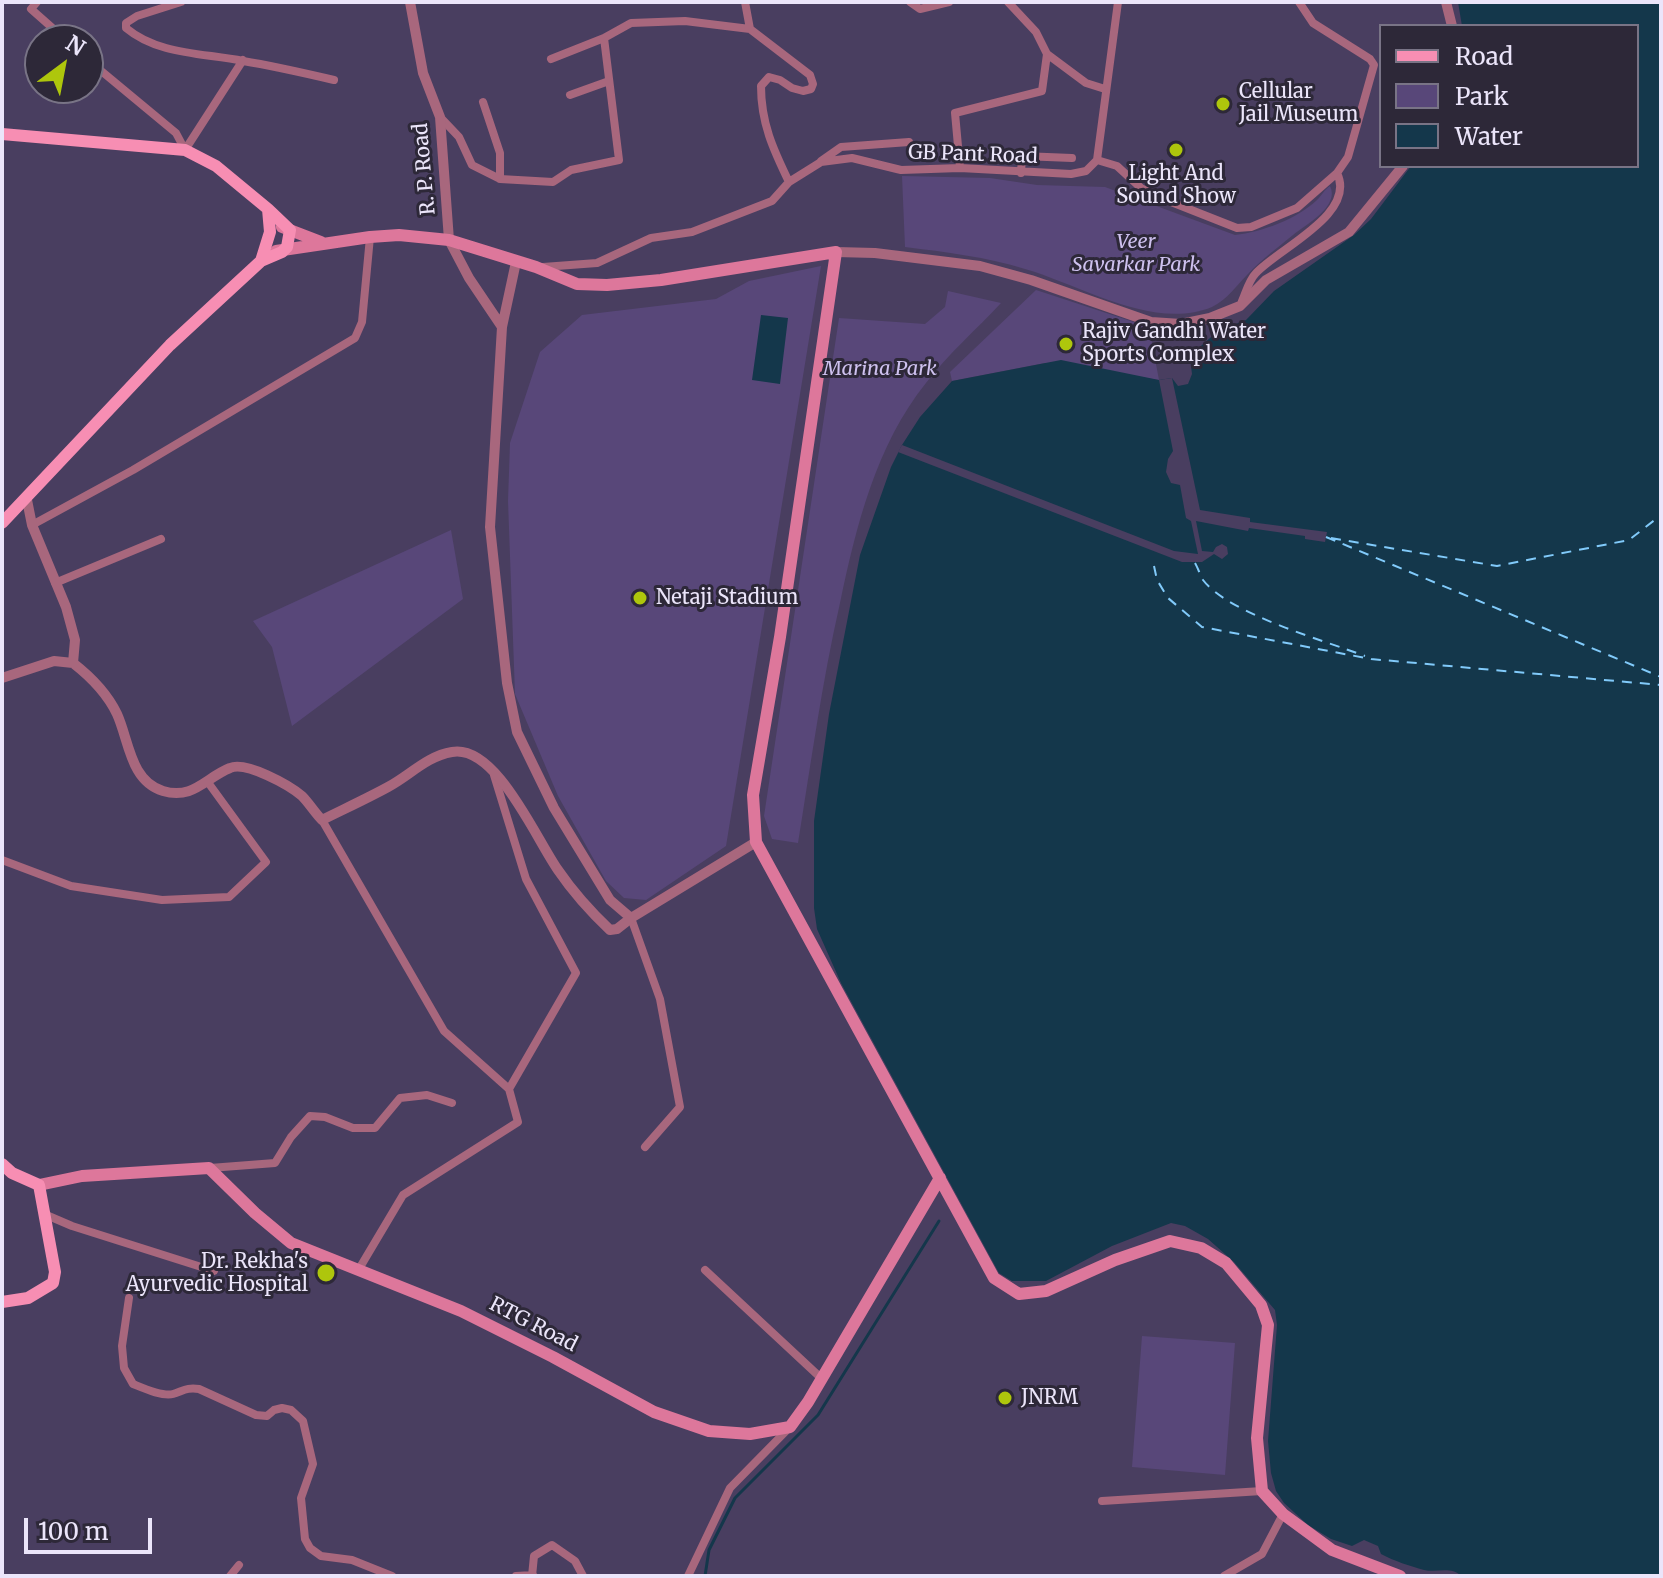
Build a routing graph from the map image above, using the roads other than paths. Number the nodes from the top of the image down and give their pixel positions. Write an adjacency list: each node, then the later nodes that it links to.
1 (37, 2): 11 (street)
2 (181, 2): 17 (street)
3 (410, 2): 24 (street, R. P. Road)
4 (745, 2): 13 (street)
5 (910, 2): 6 (street)
6 (949, 2)
7 (1008, 2): 15 (street)
8 (1118, 2): 21 (street)
9 (1299, 2): 34 (street)
10 (1446, 2): 12 (street)
11 (48, 24)
12 (1452, 24)
13 (750, 29): 14 (street); 36 (street)
14 (604, 38): 16 (street); 20 (street)
15 (1047, 54): 21 (street); 31 (street)
16 (551, 59)
17 (243, 60): 19 (street); 27 (street)
18 (104, 73): 27 (street)
19 (334, 80)
20 (609, 81): 22 (street); 35 (street)
21 (1105, 89): 29 (street)
22 (570, 95)
23 (483, 102): 35 (street)
24 (440, 117): 35 (street); 41 (street, R. P. Road)
25 (2, 134): 27 (main road)
26 (909, 142): 30 (street)
27 (185, 150): 37 (main road)
28 (1072, 158): 33 (street)
29 (1097, 160): 33 (street, GB Pant Road); 34 (street)
30 (821, 162): 31 (street, GB Pant Road); 36 (street, GB Pant Road)
31 (960, 168): 33 (street, GB Pant Road)
32 (1401, 168): 48 (street)
33 (1021, 173)
34 (1337, 173): 48 (street)
35 (500, 179)
36 (789, 182): 47 (street, GB Pant Road)
37 (268, 209): 38 (main road); 40 (main road)
38 (290, 230): 40 (main road); 42 (main road); 43 (main road)
39 (370, 237): 41 (main road); 42 (main road); 52 (street)
40 (269, 238): 43 (main road); 45 (main road)
41 (449, 240): 46 (main road); 49 (street)
42 (324, 242): 43 (main road)
43 (282, 252): 45 (main road)
44 (836, 252): 47 (main road); 48 (street); 60 (main road)
45 (261, 261): 50 (main road)
46 (516, 262): 47 (main road); 49 (street)
47 (536, 267)
48 (1240, 306)
49 (502, 327): 62 (street)
50 (27, 500): 51 (main road); 52 (street)
51 (2, 523)
52 (32, 525): 54 (street)
53 (161, 539): 54 (street)
54 (55, 583): 55 (street)
55 (73, 663): 56 (street); 58 (street)
56 (2, 678)
57 (493, 770): 59 (street); 62 (street); 63 (street)
58 (207, 781): 59 (street); 61 (street)
59 (322, 820): 63 (street)
60 (756, 842): 62 (street); 68 (main road)
61 (2, 860)
62 (631, 918): 65 (street)
63 (509, 1089): 71 (street)
64 (452, 1103): 67 (street)
65 (645, 1147)
66 (2, 1164): 69 (main road)
67 (209, 1168): 69 (main road); 71 (main road, RTG Road)
68 (940, 1178): 76 (main road); 78 (main road)
69 (39, 1185): 70 (main road)
70 (44, 1214): 73 (street); 75 (main road)
71 (359, 1269): 77 (main road, RTG Road)
72 (705, 1270): 76 (street)
73 (214, 1271)
74 (129, 1298): 84 (street)
75 (2, 1302)
76 (821, 1378): 77 (main road)
77 (790, 1427): 87 (street)
78 (1262, 1491): 79 (street); 80 (main road)
79 (1102, 1501)
80 (1283, 1514): 88 (street); 89 (main road)
81 (239, 1565): 83 (street)
82 (532, 1575): 85 (street); 86 (street)
83 (230, 1576)
84 (392, 1576)
85 (516, 1576)
86 (583, 1576)
87 (688, 1576)
88 (1224, 1576)
89 (1400, 1576)

